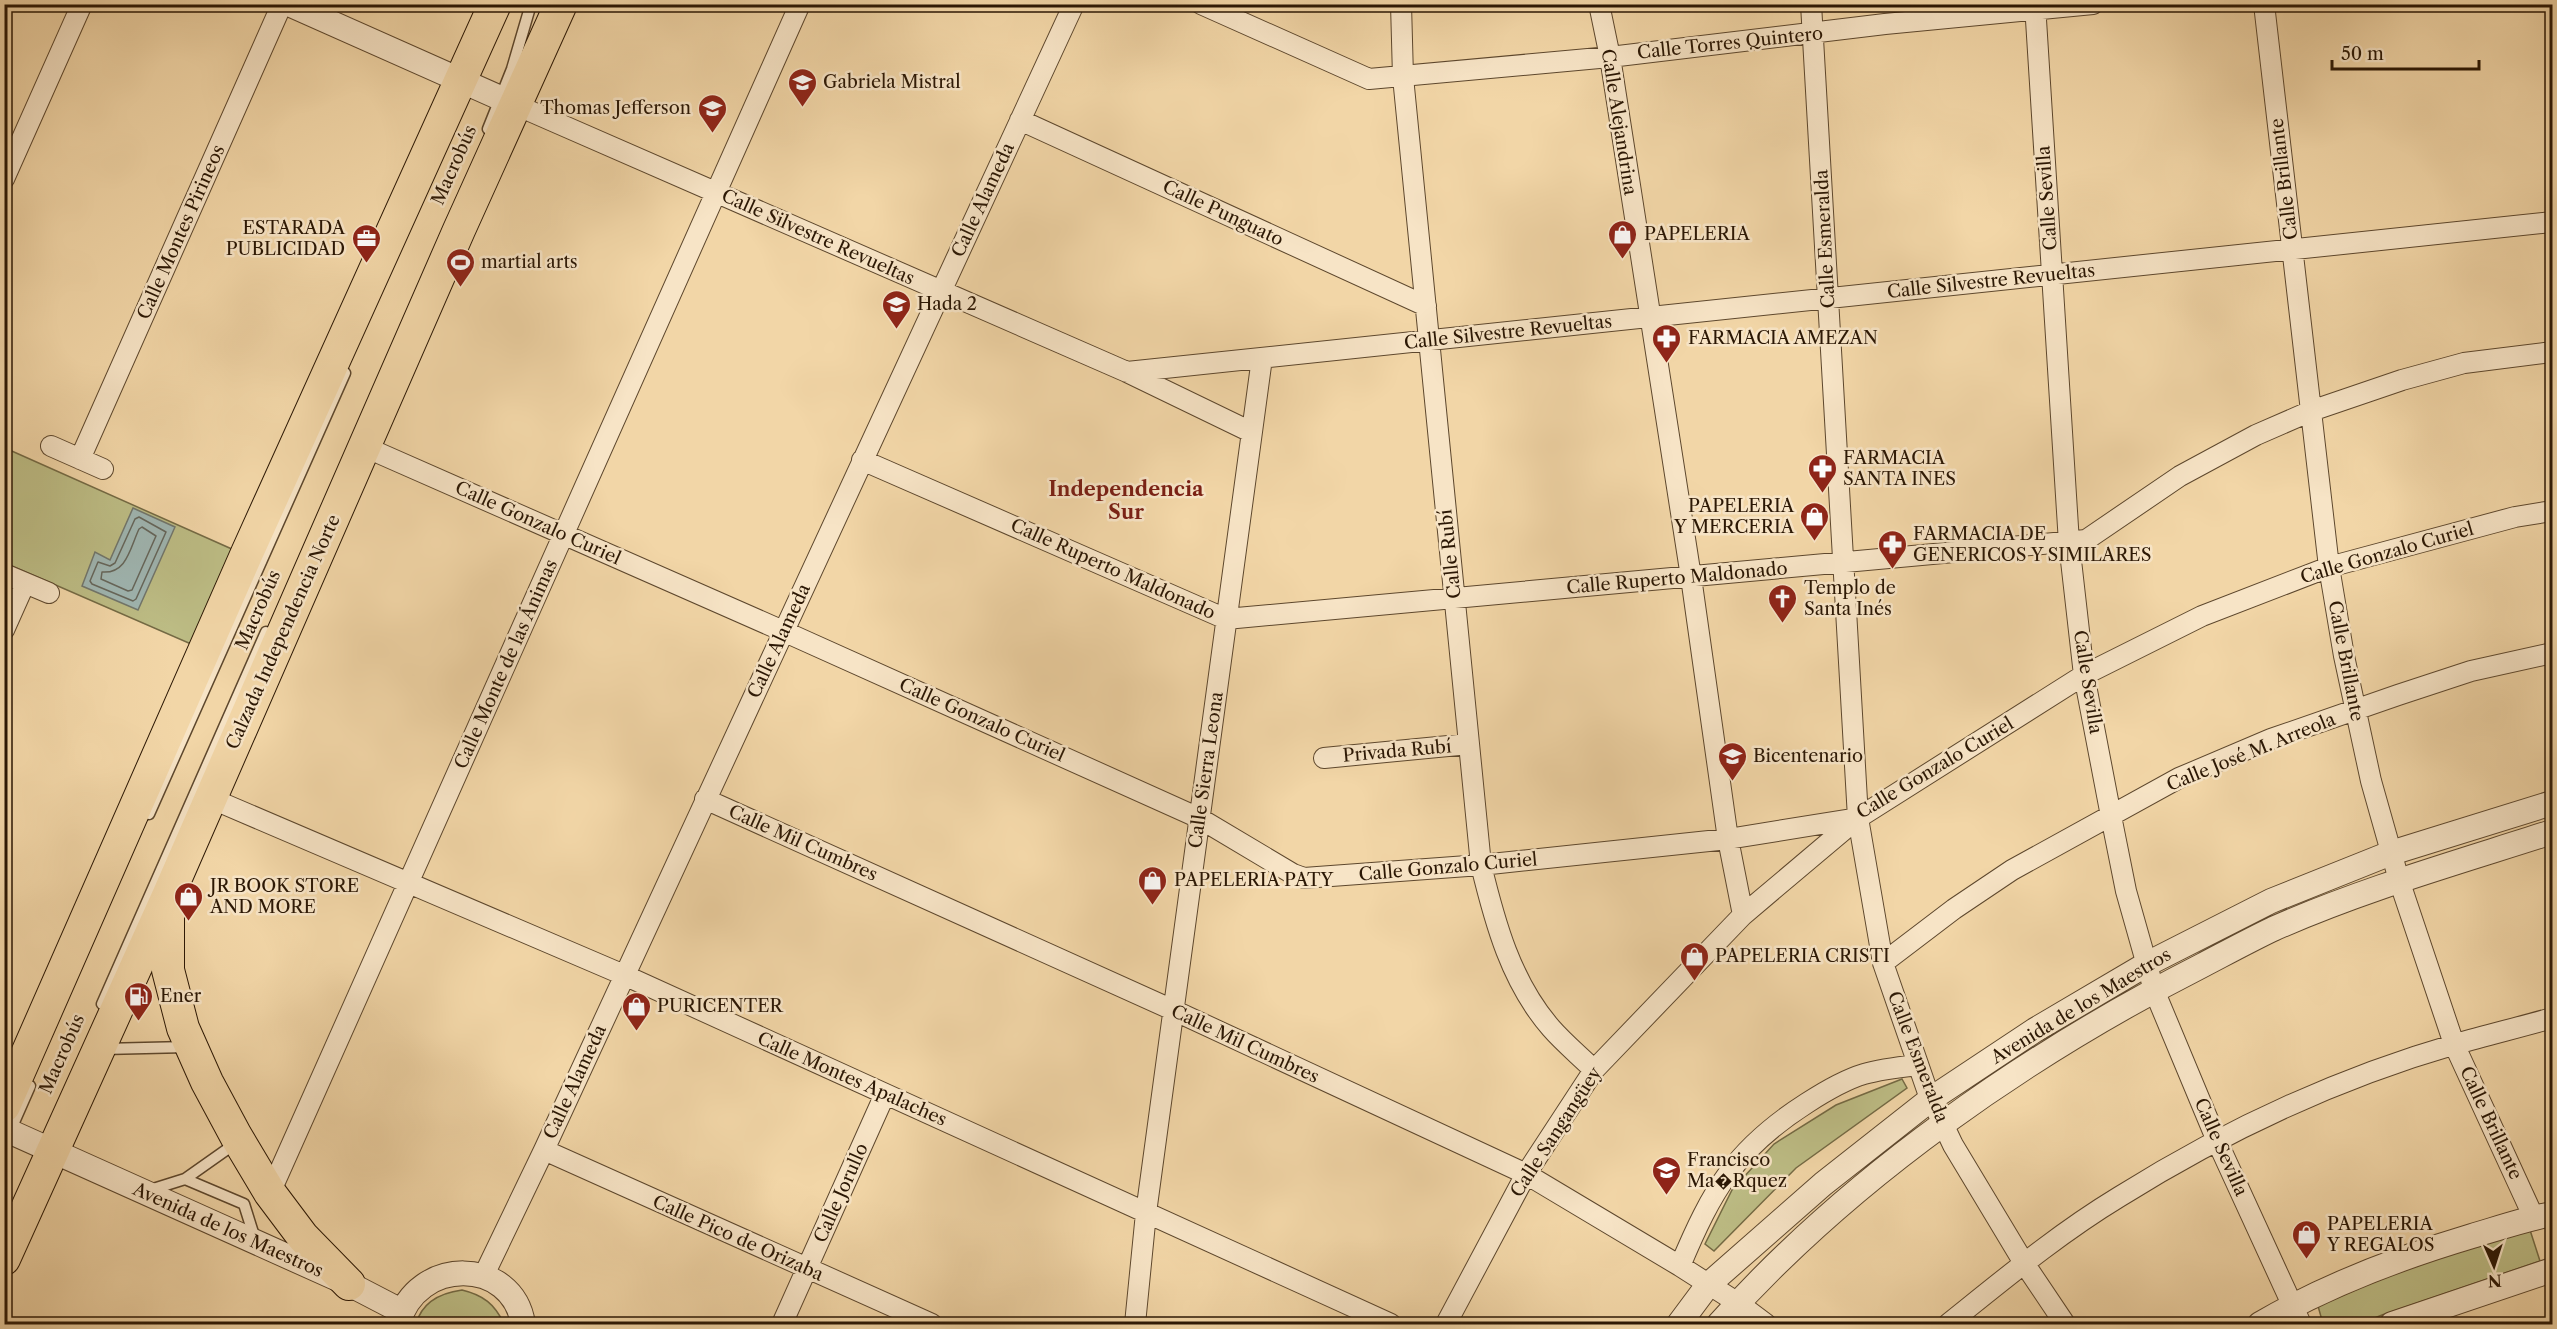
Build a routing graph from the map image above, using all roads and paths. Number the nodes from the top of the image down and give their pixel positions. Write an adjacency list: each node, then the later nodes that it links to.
1 (82, 4): 24 (street)
2 (282, 4): 42 (street, Calle Montes Pirineos)
3 (289, 4): 20 (street)
4 (506, 4): 16 (lane)
5 (531, 4): 21 (lane, Macrobús)
6 (561, 4): 21 (main road, Calzada Independencia Norte)
7 (800, 4): 25 (street, Calle Monte de las Ánimas)
8 (1074, 4): 22 (street, Calle Alameda)
9 (1201, 4): 19 (street, Calle Torres Quintero)
10 (1401, 4): 19 (street, Calle Rubí)
11 (1599, 4): 18 (street, Calle Alejandrina)
12 (1811, 4): 17 (street, Calle Esmeralda)
13 (2093, 4): 15 (street, Calle Torres Quintero)
14 (2264, 4): 27 (street, Calle Brillante)
15 (2035, 8): 17 (street, Calle Torres Quintero); 28 (street, Calle Sevilla)
16 (494, 20): 20 (main road)
17 (1813, 34): 18 (street, Calle Torres Quintero); 30 (street, Calle Esmeralda)
18 (1610, 57): 19 (street, Calle Torres Quintero); 32 (street, Calle Alejandrina)
19 (1403, 77): 31 (street, Calle Rubí)
20 (470, 85): 21 (street); 95 (main road)
21 (508, 102): 23 (lane, Macrobús); 25 (street, Calle Silvestre Revueltas); 41 (main road, Calzada Independencia Norte)
22 (1020, 120): 29 (street, Calle Alameda); 31 (street, Calle Punguato)
23 (483, 140)
24 (4, 179)
25 (716, 192): 29 (street, Calle Silvestre Revueltas); 46 (street, Calle Monte de las Ánimas)
26 (2553, 222): 27 (street, Calle Silvestre Revueltas)
27 (2292, 250): 28 (street, Calle Silvestre Revueltas); 38 (street, Calle Brillante)
28 (2052, 275): 30 (street, Calle Silvestre Revueltas); 47 (street, Calle Sevilla)
29 (941, 291): 37 (street, Calle Silvestre Revueltas); 43 (street, Calle Alameda)
30 (1828, 298): 32 (street, Calle Silvestre Revueltas); 48 (street, Calle Esmeralda)
31 (1426, 306): 33 (street, Calle Rubí)
32 (1650, 317): 33 (street, Calle Silvestre Revueltas); 51 (street, Calle Alejandrina)
33 (1429, 340): 35 (street, Calle Silvestre Revueltas); 54 (street, Calle Rubí)
34 (2553, 352): 38 (street, Calle Ruperto Maldonado)
35 (1262, 358): 37 (street, Calle Silvestre Revueltas); 39 (street, Calle Sierra Leona)
36 (352, 359): 70 (lane, Macrobús)
37 (1127, 372): 39 (street)
38 (2311, 411): 47 (street, Calle Ruperto Maldonado); 49 (street, Calle Brillante)
39 (1251, 432): 55 (street, Calle Sierra Leona)
40 (51, 446): 42 (street)
41 (365, 447): 46 (street, Calle Gonzalo Curiel); 64 (main road, Calzada Independencia Norte)
42 (80, 459): 44 (street)
43 (862, 460): 55 (street, Calle Ruperto Maldonado); 58 (street, Calle Alameda)
44 (103, 469)
45 (2553, 511): 49 (street, Calle Gonzalo Curiel)
46 (564, 534): 58 (street, Calle Gonzalo Curiel); 76 (street, Calle Monte de las Ánimas)
47 (2069, 543): 48 (street, Calle Ruperto Maldonado); 60 (street, Calle Sevilla)
48 (1843, 564): 51 (street, Calle Ruperto Maldonado); 69 (street, Calle Esmeralda)
49 (2328, 567): 60 (street, Calle Gonzalo Curiel); 61 (street, Calle Brillante)
50 (4, 574): 52 (street)
51 (1691, 577): 54 (street, Calle Ruperto Maldonado); 72 (street, Calle Alejandrina)
52 (25, 583): 53 (street); 57 (street)
53 (49, 593)
54 (1455, 598): 55 (street, Calle Ruperto Maldonado); 62 (street, Calle Rubí)
55 (1226, 619): 68 (street, Calle Sierra Leona)
56 (270, 624): 84 (lane, Macrobús)
57 (4, 630)
58 (783, 631): 65 (street, Calle Alameda); 68 (street, Calle Gonzalo Curiel)
59 (2553, 653): 61 (street, Calle José M. Arreola)
60 (2084, 675): 67 (street, Calle Sevilla); 69 (street, Calle Gonzalo Curiel)
61 (2355, 709): 67 (street, Calle José M. Arreola); 73 (street, Calle Brillante)
62 (1469, 744): 63 (street, Privada Rubí); 74 (street, Calle Rubí)
63 (1324, 758)
64 (210, 798): 76 (street, Calle Montes Apalaches); 77 (main road, Calzada Independencia Norte)
65 (705, 799): 81 (street, Calle Alameda); 83 (street, Calle Mil Cumbres)
66 (2553, 803): 73 (street, Avenida de los Maestros)
67 (2110, 816): 79 (street, Calle José M. Arreola); 80 (street, Calle Sevilla)
68 (1199, 818): 74 (street, Calle Gonzalo Curiel); 83 (street, Calle Sierra Leona)
69 (1858, 818): 72 (street, Calle Gonzalo Curiel); 78 (street, Calle Sangangüey); 79 (street, Calle Esmeralda)
70 (142, 830)
71 (2553, 832): 75 (street, Avenida de los Maestros)
72 (1728, 839): 74 (street, Calle Gonzalo Curiel); 78 (street, Calle Alejandrina)
73 (2391, 853): 75 (street, Calle Brillante); 80 (street, Avenida de los Maestros)
74 (1481, 865): 90 (street, Calle Rubí)
75 (2399, 880): 82 (street, Avenida de los Maestros); 86 (street, Calle Brillante)
76 (409, 882): 81 (street, Calle Montes Apalaches); 103 (street, Calle Monte de las Ánimas)
77 (168, 896): 87 (main road); 88 (main road, Calzada Independencia Norte)
78 (1743, 915): 90 (street, Calle Sangangüey)
79 (1883, 963): 89 (street, Calle Esmeralda)
80 (2146, 964): 82 (street, Calle Sevilla); 93 (street, Avenida de los Maestros)
81 (624, 975): 92 (street, Calle Montes Apalaches); 99 (street, Calle Alameda)
82 (2154, 990): 94 (street, Avenida de los Maestros); 97 (street, Calle Sevilla)
83 (1173, 1010): 100 (street, Calle Mil Cumbres); 104 (street, Calle Sierra Leona)
84 (97, 1015)
85 (2553, 1018): 86 (street)
86 (2454, 1044): 97 (street); 105 (street, Calle Brillante)
87 (191, 1047): 88 (lane); 96 (main road)
88 (97, 1050): 98 (main road, Calzada Independencia Norte)
89 (1918, 1065): 93 (street, Calle Esmeralda); 109 (street)
90 (1594, 1070): 100 (street, Calle Sangangüey)
91 (32, 1080): 95 (lane, Macrobús)
92 (885, 1094): 104 (street, Calle Montes Apalaches); 110 (street, Calle Jorullo)
93 (1932, 1099): 94 (street, Calle Esmeralda); 114 (street, Avenida de los Maestros)
94 (1943, 1125): 108 (street, Calle Esmeralda); 115 (street, Avenida de los Maestros)
95 (6, 1128): 98 (street, Avenida de los Maestros)
96 (239, 1141): 101 (lane); 103 (main road)
97 (2217, 1141): 108 (street); 116 (street, Calle Sevilla)
98 (43, 1146): 102 (street, Avenida de los Maestros); 107 (main road, Calzada Independencia Norte)
99 (544, 1150): 110 (street, Calle Pico de Orizaba); 112 (street, Calle Alameda)
100 (1526, 1174): 109 (street, Calle Mil Cumbres); 123 (street, Calle Sangangüey)
101 (185, 1179): 102 (lane); 106 (lane)
102 (144, 1192): 106 (street, Avenida de los Maestros)
103 (270, 1193): 113 (main road)
104 (1146, 1213): 121 (street, Calle Sierra Leona); 122 (street, Calle Montes Apalaches)
105 (2543, 1216): 116 (street)
106 (256, 1243): 113 (street, Avenida de los Maestros)
107 (4, 1259)
108 (2024, 1263): 127 (street); 128 (street, Calle Esmeralda)
109 (1680, 1266): 114 (street, Calle Mil Cumbres)
110 (807, 1270): 119 (street, Calle Jorullo); 120 (street, Calle Pico de Orizaba)
111 (2553, 1270): 130 (street)
112 (483, 1277): 117 (street); 118 (street)
113 (349, 1284): 117 (street, Avenida de los Maestros)
114 (1708, 1285): 115 (street, Calle Mil Cumbres); 124 (street, Avenida de los Maestros)
115 (1738, 1303): 125 (street, Avenida de los Maestros); 126 (street, Calle Mil Cumbres)
116 (2296, 1315): 129 (street)
117 (400, 1318)
118 (523, 1324)
119 (782, 1324)
120 (932, 1324)
121 (1135, 1324)
122 (1391, 1324)
123 (1446, 1324)
124 (1679, 1324)
125 (1719, 1324)
126 (1766, 1324)
127 (1948, 1324)
128 (2065, 1324)
129 (2260, 1324)
130 (2392, 1324)

